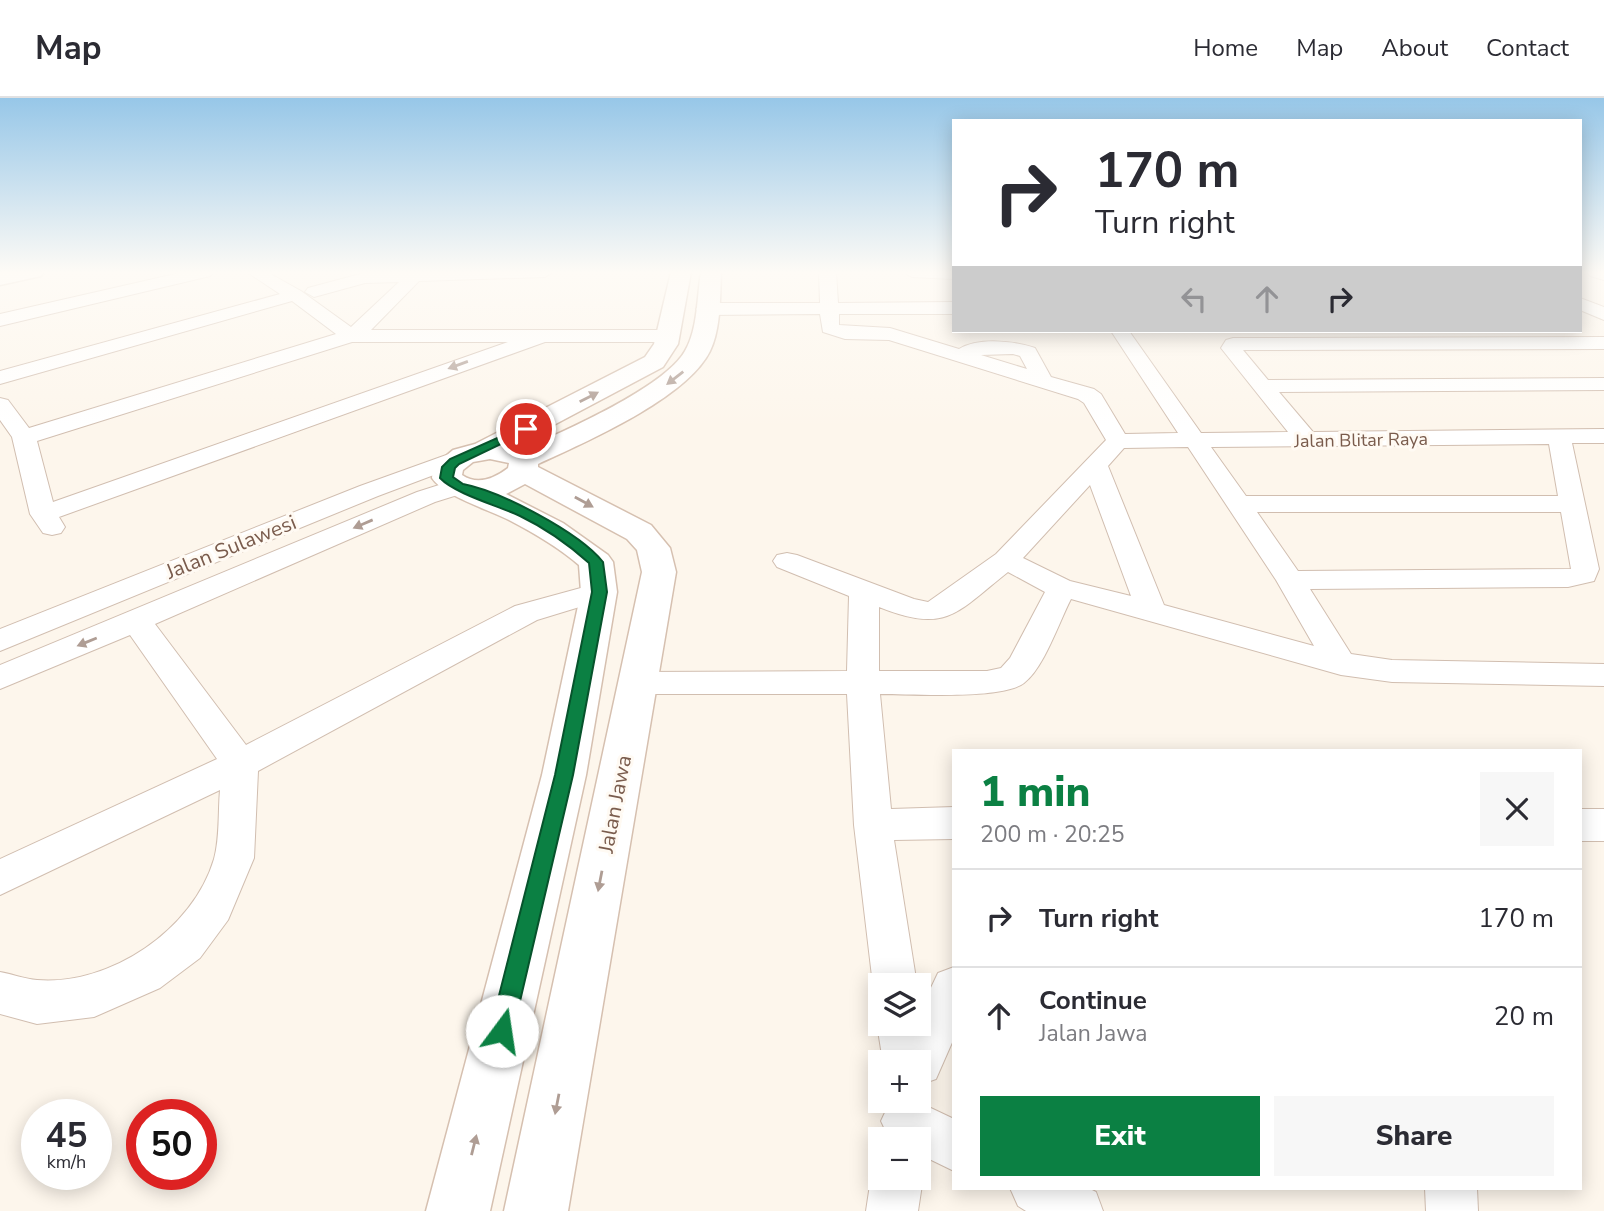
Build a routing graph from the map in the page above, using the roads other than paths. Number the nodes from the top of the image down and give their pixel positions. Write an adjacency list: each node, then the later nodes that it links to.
1 (196, 324): 15 (street)
2 (338, 324): 11 (street)
3 (361, 324): 9 (street)
4 (377, 324): 9 (street)
5 (670, 324): 8 (main road)
6 (703, 324): 27 (main road, one-way to 27)
7 (830, 324): 24 (street)
8 (669, 329): 9 (street); 12 (street); 27 (main road, one-way to 8)
9 (372, 330): 11 (street); 12 (street); 16 (street)
10 (1121, 333): 25 (street)
11 (351, 336): 22 (street)
12 (540, 337): 16 (street, one-way to 16)
13 (1420, 337): 14 (street); 18 (street)
14 (1604, 344)
15 (0, 378)
16 (423, 378): 22 (street)
17 (1604, 384): 18 (street)
18 (1263, 386): 23 (street)
19 (0, 405): 22 (street)
20 (1604, 436): 21 (street, Jalan Blitar Raya)
21 (1559, 437): 23 (street, Jalan Blitar Raya); 29 (street)
22 (24, 438)
23 (1307, 440): 25 (street, Jalan Blitar Raya)
24 (1118, 441): 25 (street, Jalan Blitar Raya); 26 (street)
25 (1197, 441): 28 (street)
26 (1096, 467): 30 (street); 36 (street)
27 (487, 469): 35 (main road); 37 (street, Jalan Sulawesi, one-way to 37); 38 (street, Jalan Sulawesi); 43 (main road, Jalan Jawa, one-way to 43)
28 (1239, 504): 29 (street); 32 (street)
29 (1573, 504): 32 (street)
30 (1006, 560): 33 (street); 34 (street)
31 (787, 561): 34 (street)
32 (1290, 580): 39 (street)
33 (1065, 590): 36 (street); 42 (street)
34 (864, 591): 42 (street)
35 (599, 592): 44 (street); 45 (main road)
36 (1153, 614): 39 (street)
37 (137, 622): 41 (street, Jalan Sulawesi, one-way to 41); 44 (street)
38 (0, 641)
39 (1341, 664): 40 (street)
40 (1604, 675)
41 (0, 678)
42 (863, 681): 43 (street); 48 (street)
43 (639, 683): 46 (main road, Jalan Jawa)
44 (240, 764): 51 (street); 53 (street)
45 (564, 775): 46 (main road); 61 (main road, one-way to 45)
46 (621, 776): 62 (main road, Jalan Jawa, one-way to 62)
47 (952, 823): 48 (street)
48 (873, 825): 52 (street)
49 (1582, 825): 50 (street)
50 (1604, 825)
51 (0, 878)
52 (893, 973)
53 (0, 993)
54 (952, 993): 55 (street)
55 (925, 1050)
56 (905, 1121): 57 (street)
57 (952, 1145)
58 (895, 1190): 63 (street)
59 (1040, 1190): 64 (street)
60 (1451, 1190): 65 (street)
61 (458, 1211)
62 (536, 1211)
63 (892, 1211)
64 (1077, 1211)
65 (1452, 1211)

